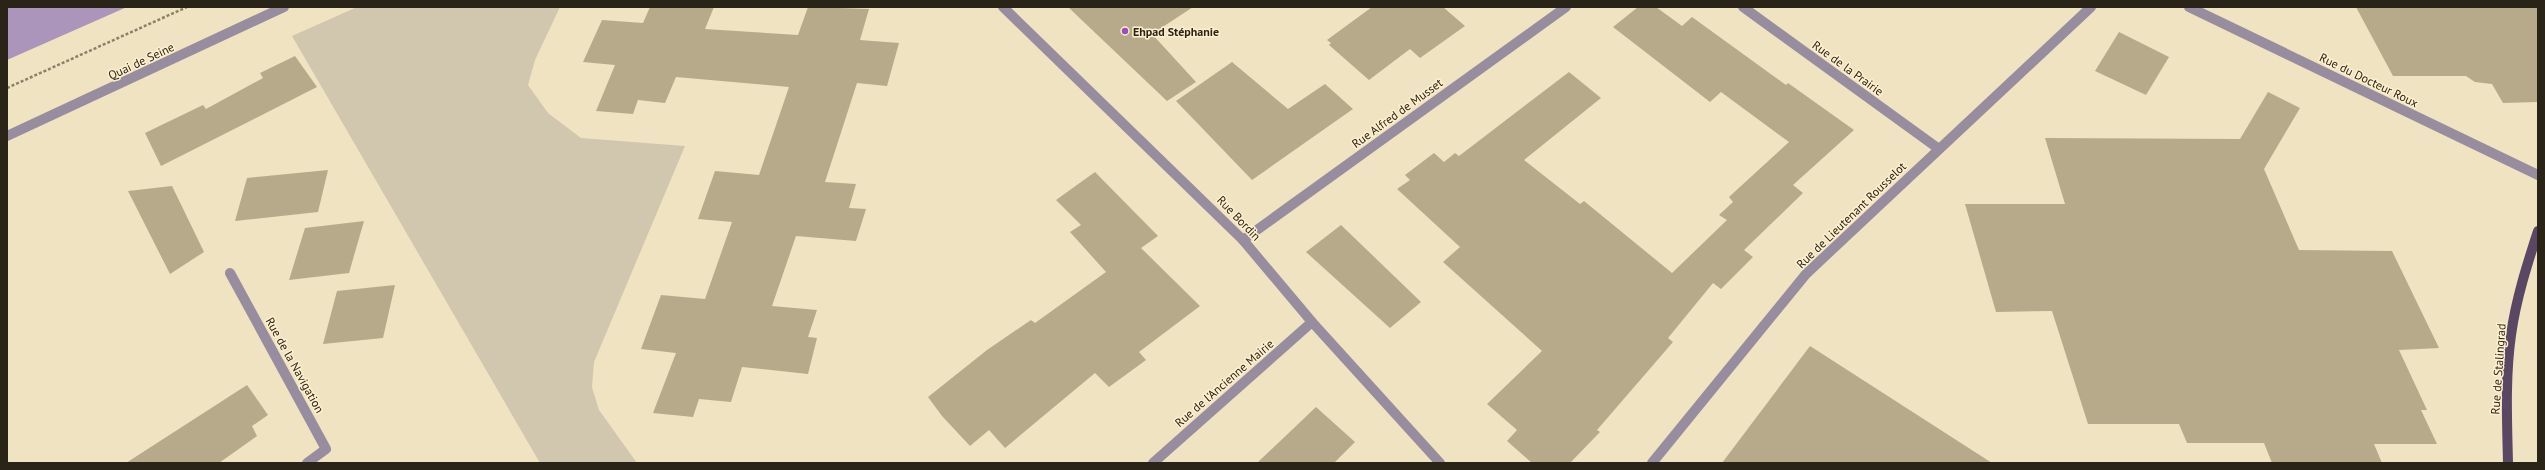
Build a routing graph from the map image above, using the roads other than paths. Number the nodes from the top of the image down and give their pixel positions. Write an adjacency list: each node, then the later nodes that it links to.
1 (284, 7): 7 (street, Quai de Seine)
2 (1003, 7): 11 (street, Rue Bordin)
3 (1566, 7): 11 (street, Rue Alfred de Musset)
4 (1743, 7): 8 (street, Rue de la Prairie)
5 (2090, 7): 8 (street, Rue de Lieutenant Rousselot)
6 (2188, 7): 9 (street, Rue du Docteur Roux)
7 (7, 136)
8 (1939, 149): 17 (street, Rue de Lieutenant Rousselot)
9 (2538, 175)
10 (2538, 231): 18 (main road, Rue de Stalingrad)
11 (1243, 240): 13 (street, Rue Bordin)
12 (230, 273): 14 (street, Rue de la Navigation)
13 (1312, 322): 15 (street, Rue de l'Ancienne Mairie); 16 (street, Rue Bordin)
14 (307, 463)
15 (1153, 463)
16 (1440, 463)
17 (1652, 463)
18 (2508, 463)

